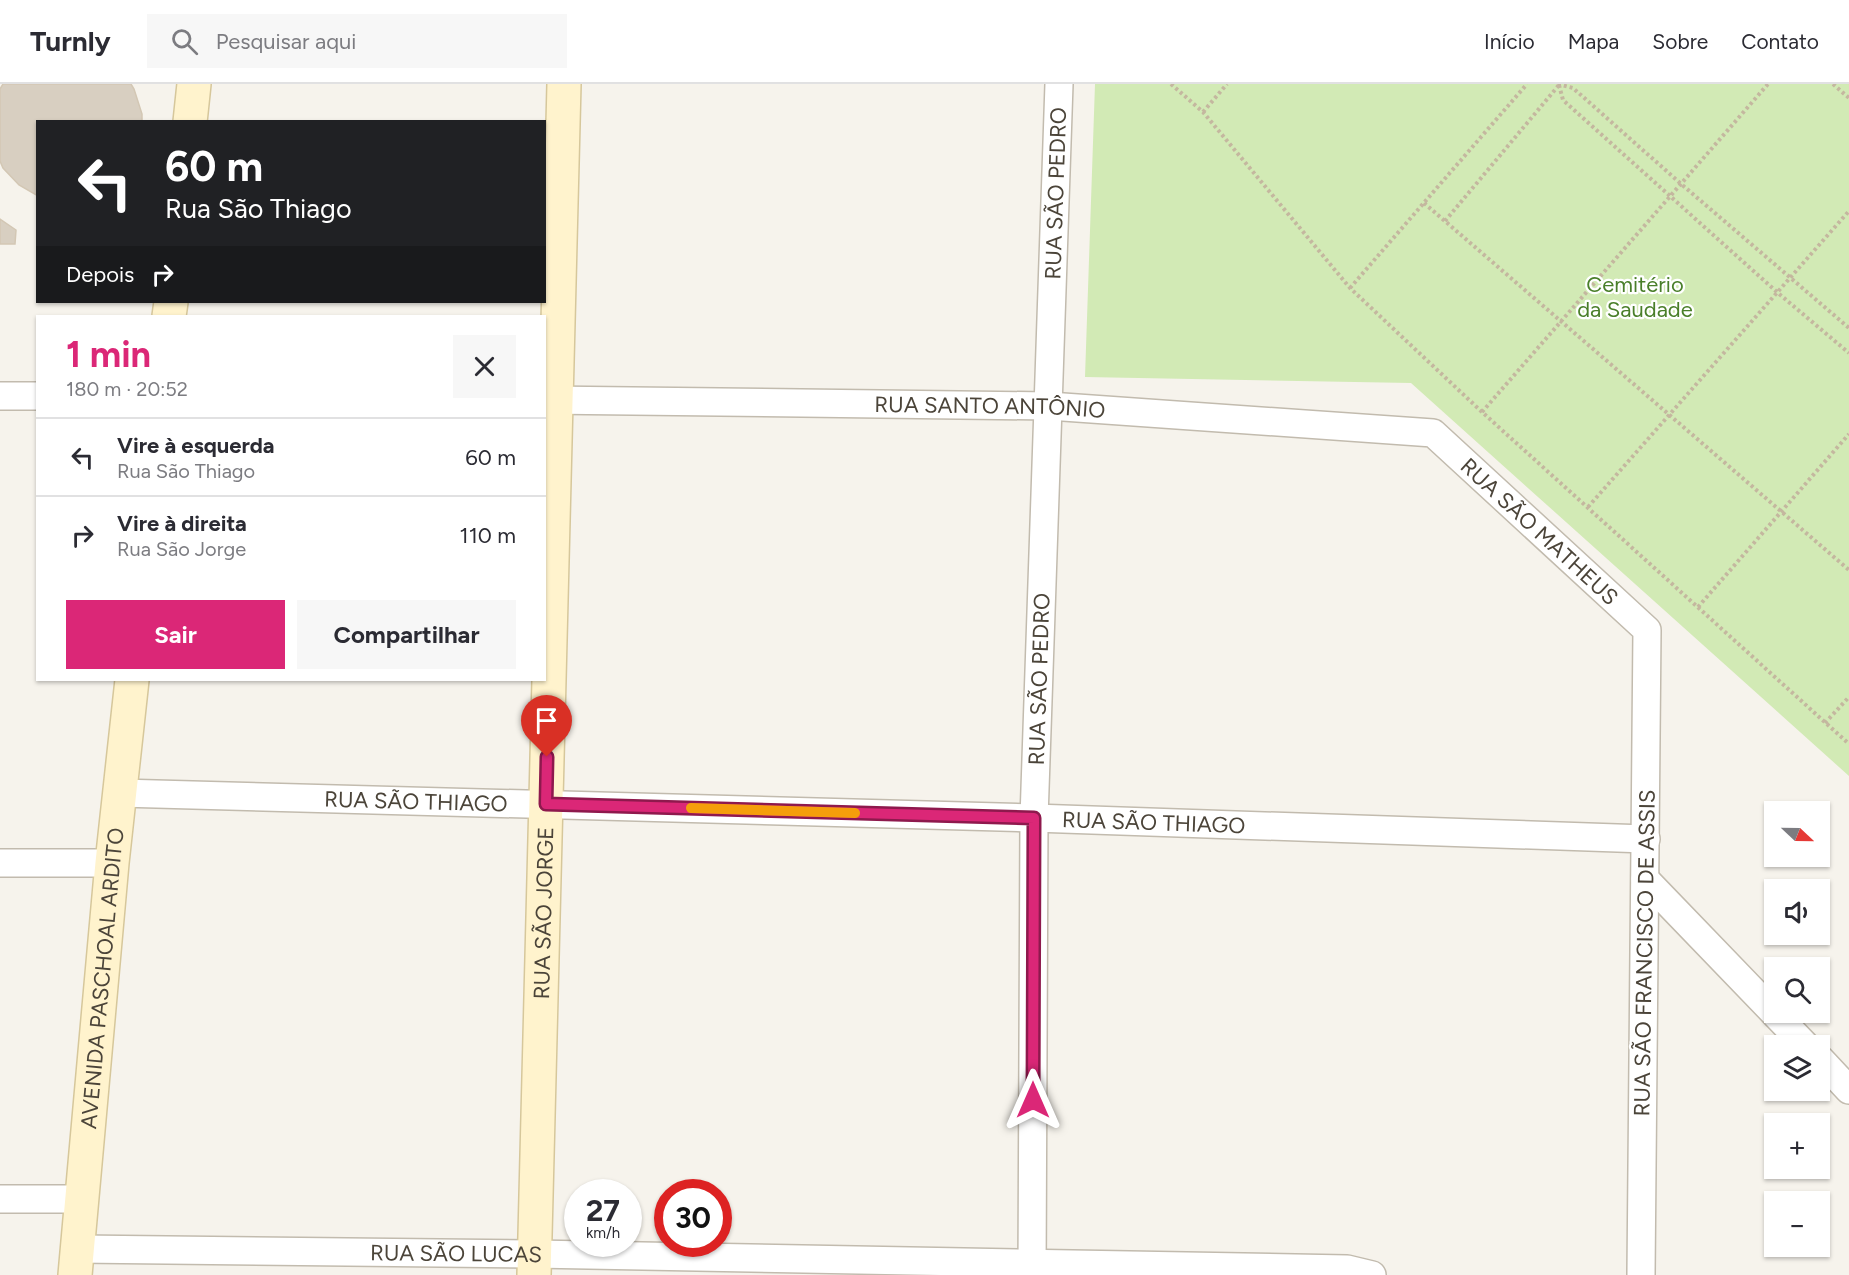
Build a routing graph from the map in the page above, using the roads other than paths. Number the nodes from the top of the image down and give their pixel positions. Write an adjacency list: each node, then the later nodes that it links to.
1 (194, 84): 4 (main road)
2 (564, 84): 7 (main road, RUA SÃO JORGE)
3 (1059, 84): 8 (street, RUA SÃO PEDRO)
4 (190, 120)
5 (0, 396): 6 (street)
6 (36, 396)
7 (550, 400): 8 (street, RUA SANTO ANTÔNIO); 13 (main road, RUA SÃO JORGE)
8 (1049, 406): 9 (street, RUA SANTO ANTÔNIO); 14 (street, RUA SÃO PEDRO)
9 (1432, 433): 10 (street, RUA SÃO MATHEUS)
10 (1647, 630): 15 (street, RUA SÃO FRANCISCO DE ASSIS)
11 (132, 681): 12 (main road, AVENIDA PASCHOAL ARDITO)
12 (120, 793): 13 (street, RUA SÃO THIAGO); 17 (main road, AVENIDA PASCHOAL ARDITO)
13 (546, 804): 14 (street, RUA SÃO THIAGO); 25 (main road, RUA SÃO JORGE)
14 (1034, 818): 15 (street, RUA SÃO THIAGO); 26 (street, RUA SÃO PEDRO)
15 (1646, 839): 18 (street, RUA SÃO FRANCISCO DE ASSIS)
16 (0, 863): 17 (street)
17 (112, 863): 23 (main road, AVENIDA PASCHOAL ARDITO)
18 (1645, 879): 19 (street); 28 (street, RUA SÃO FRANCISCO DE ASSIS)
19 (1795, 1035)
20 (1830, 1070): 21 (street)
21 (1849, 1090)
22 (0, 1198): 23 (street)
23 (81, 1198): 24 (main road, AVENIDA PASCHOAL ARDITO)
24 (76, 1262): 25 (street, RUA SÃO LUCAS)
25 (534, 1264): 26 (street, RUA SÃO LUCAS)
26 (1032, 1269): 27 (street, RUA SÃO LUCAS)
27 (1372, 1275)
28 (1641, 1275)

